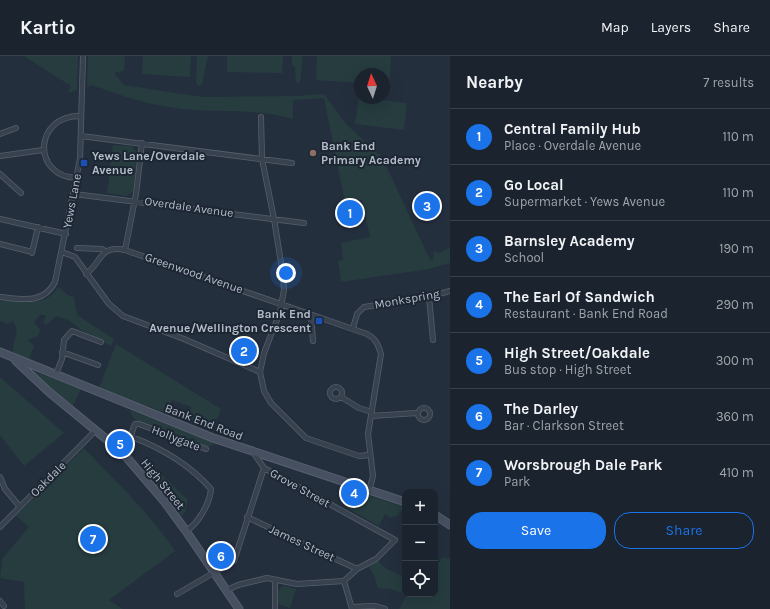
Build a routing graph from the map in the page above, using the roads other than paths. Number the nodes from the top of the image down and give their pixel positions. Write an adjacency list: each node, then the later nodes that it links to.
1 (83, 56): 2 (street, Yews Lane)
2 (81, 116): 6 (street, Yews Lane); 8 (street)
3 (261, 116): 10 (street)
4 (16, 128): 5 (street)
5 (0, 134)
6 (81, 136): 7 (street); 13 (street, Yews Lane)
7 (142, 143): 10 (street); 16 (street)
8 (43, 150): 9 (street); 13 (street)
9 (0, 156)
10 (262, 159): 11 (street); 18 (street)
11 (292, 162)
12 (0, 174): 14 (street)
13 (77, 178): 15 (street, Yews Lane)
14 (21, 193)
15 (74, 194): 16 (street, Overdale Avenue); 21 (street, Yews Lane)
16 (134, 200): 18 (street, Overdale Avenue); 24 (street)
17 (0, 219): 20 (street)
18 (274, 219): 19 (street, Overdale Avenue); 31 (street)
19 (304, 222)
20 (38, 227): 21 (street); 22 (street)
21 (66, 234): 26 (street, Yews Lane)
22 (0, 244)
23 (77, 248): 25 (street, Greenwood Avenue)
24 (125, 250): 25 (street, Greenwood Avenue); 31 (street, Greenwood Avenue)
25 (105, 251): 27 (street)
26 (62, 252): 27 (street); 29 (street, Yews Lane)
27 (86, 274): 41 (street)
28 (450, 291): 30 (street, Monkspring)
29 (0, 297)
30 (429, 297): 33 (street, Monkspring); 34 (street)
31 (282, 303): 32 (street, Greenwood Avenue); 41 (street)
32 (311, 315): 33 (street, Greenwood Avenue); 35 (street)
33 (352, 328): 45 (street, Greenwood Avenue)
34 (433, 340)
35 (314, 341)
36 (101, 342): 38 (street)
37 (0, 352): 39 (street, Bank End Road)
38 (62, 352): 40 (street); 42 (street)
39 (15, 358): 42 (street, Bank End Road); 46 (street, High Street)
40 (98, 365)
41 (260, 372): 49 (street)
42 (56, 374): 48 (street, Bank End Road)
43 (341, 397): 45 (street)
44 (417, 413): 45 (street)
45 (372, 414): 49 (street, Greenwood Avenue)
46 (96, 430): 55 (street, Oakdale); 60 (street, High Street)
47 (206, 449): 60 (street, Hollygate)
48 (253, 452): 50 (street, Grove Street); 53 (street, Bank End Road)
49 (370, 455): 53 (street, Greenwood Avenue)
50 (264, 468): 56 (street); 61 (street, Grove Street)
51 (0, 477): 52 (street)
52 (1, 485): 55 (street)
53 (369, 491): 54 (street, Bank End Road)
54 (402, 501)
55 (20, 506): 59 (street, Oakdale)
56 (247, 517): 61 (street, James Street); 62 (street)
57 (438, 517): 58 (street)
58 (450, 525)
59 (0, 527)
60 (186, 531): 62 (street, High Street)
61 (357, 569): 64 (street)
62 (215, 573): 65 (street, High Street); 66 (street)
63 (275, 580): 64 (street); 65 (street); 71 (street)
64 (344, 581): 69 (street)
65 (227, 590): 70 (street, High Street)
66 (177, 594)
67 (0, 601): 68 (street)
68 (4, 606)
69 (352, 608): 72 (street)
70 (239, 609)
71 (275, 609)
72 (385, 609)

